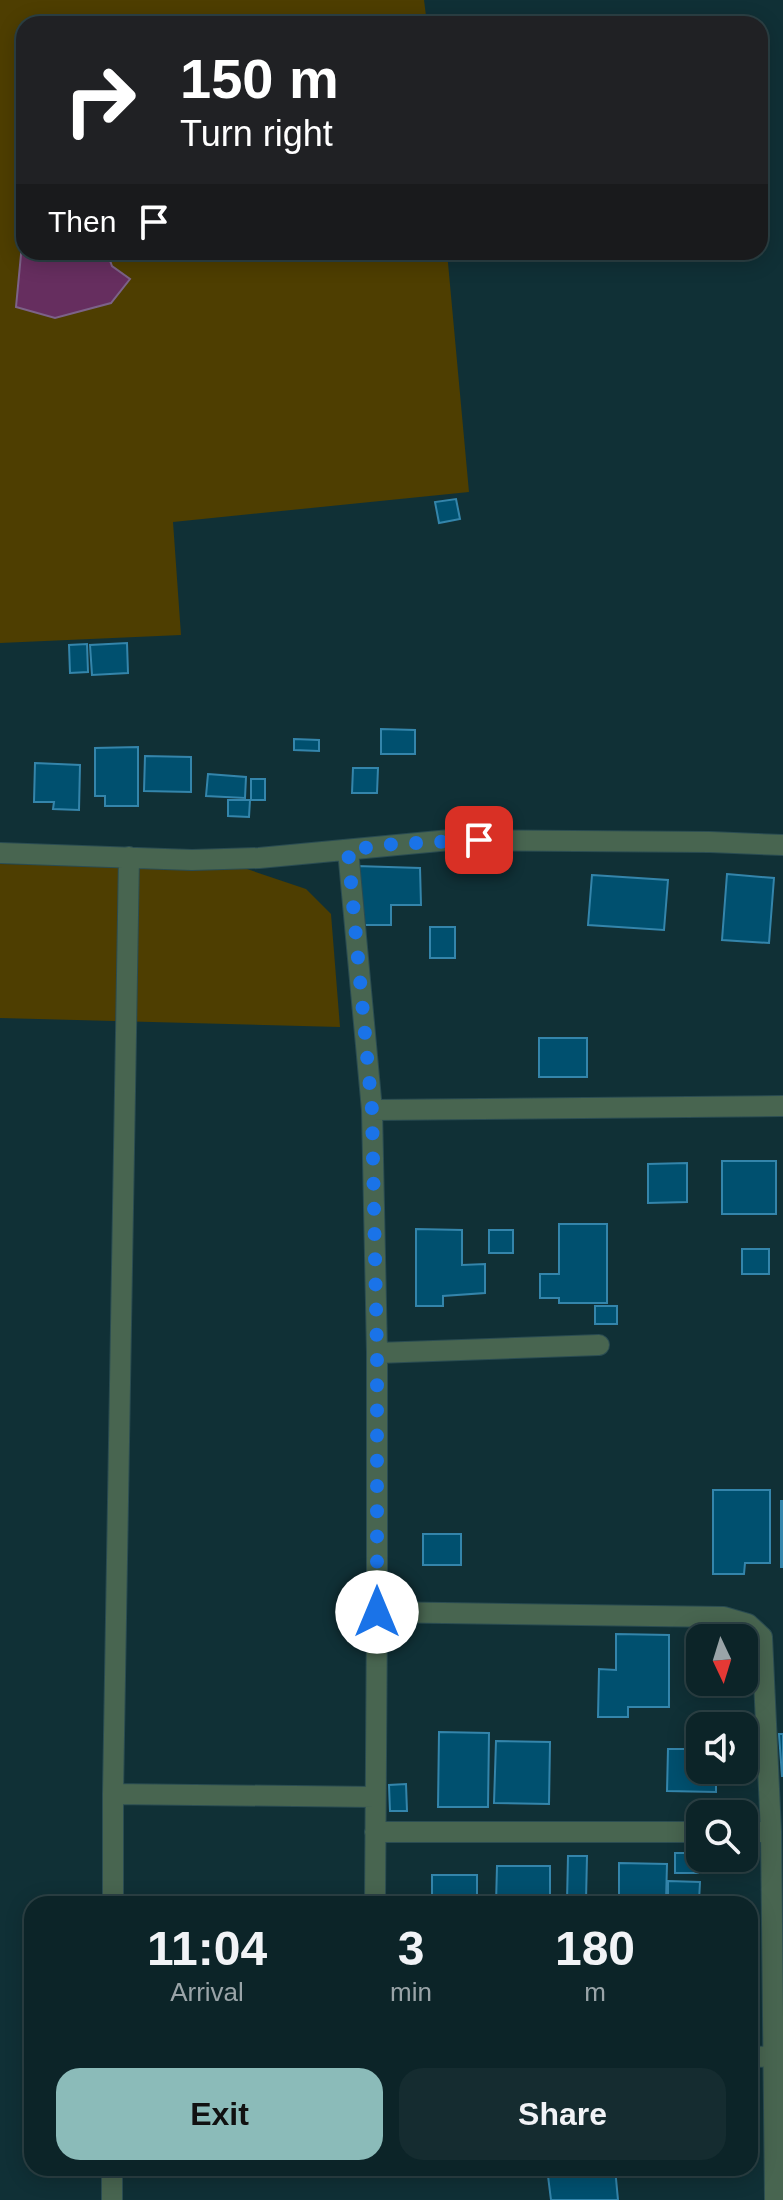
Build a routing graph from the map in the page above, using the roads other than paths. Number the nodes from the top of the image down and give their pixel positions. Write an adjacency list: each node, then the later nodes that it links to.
1 (783, 845): 2 (street)
2 (348, 850): 4 (street); 6 (street)
3 (0, 853): 4 (street)
4 (129, 857): 10 (street)
5 (783, 1106): 6 (street)
6 (372, 1110): 8 (street)
7 (599, 1345): 8 (street)
8 (377, 1353): 9 (street)
9 (377, 1612): 11 (street); 15 (street)
10 (113, 1794): 11 (street); 16 (street)
11 (375, 1797): 12 (street)
12 (375, 1832): 13 (street); 17 (street)
13 (686, 1832)
14 (758, 1832): 15 (street)
15 (771, 1832): 18 (street)
16 (113, 1896)
17 (375, 1896)
18 (774, 2056): 19 (street); 22 (street)
19 (758, 2057)
20 (112, 2176): 21 (street)
21 (112, 2200)
22 (775, 2200)

